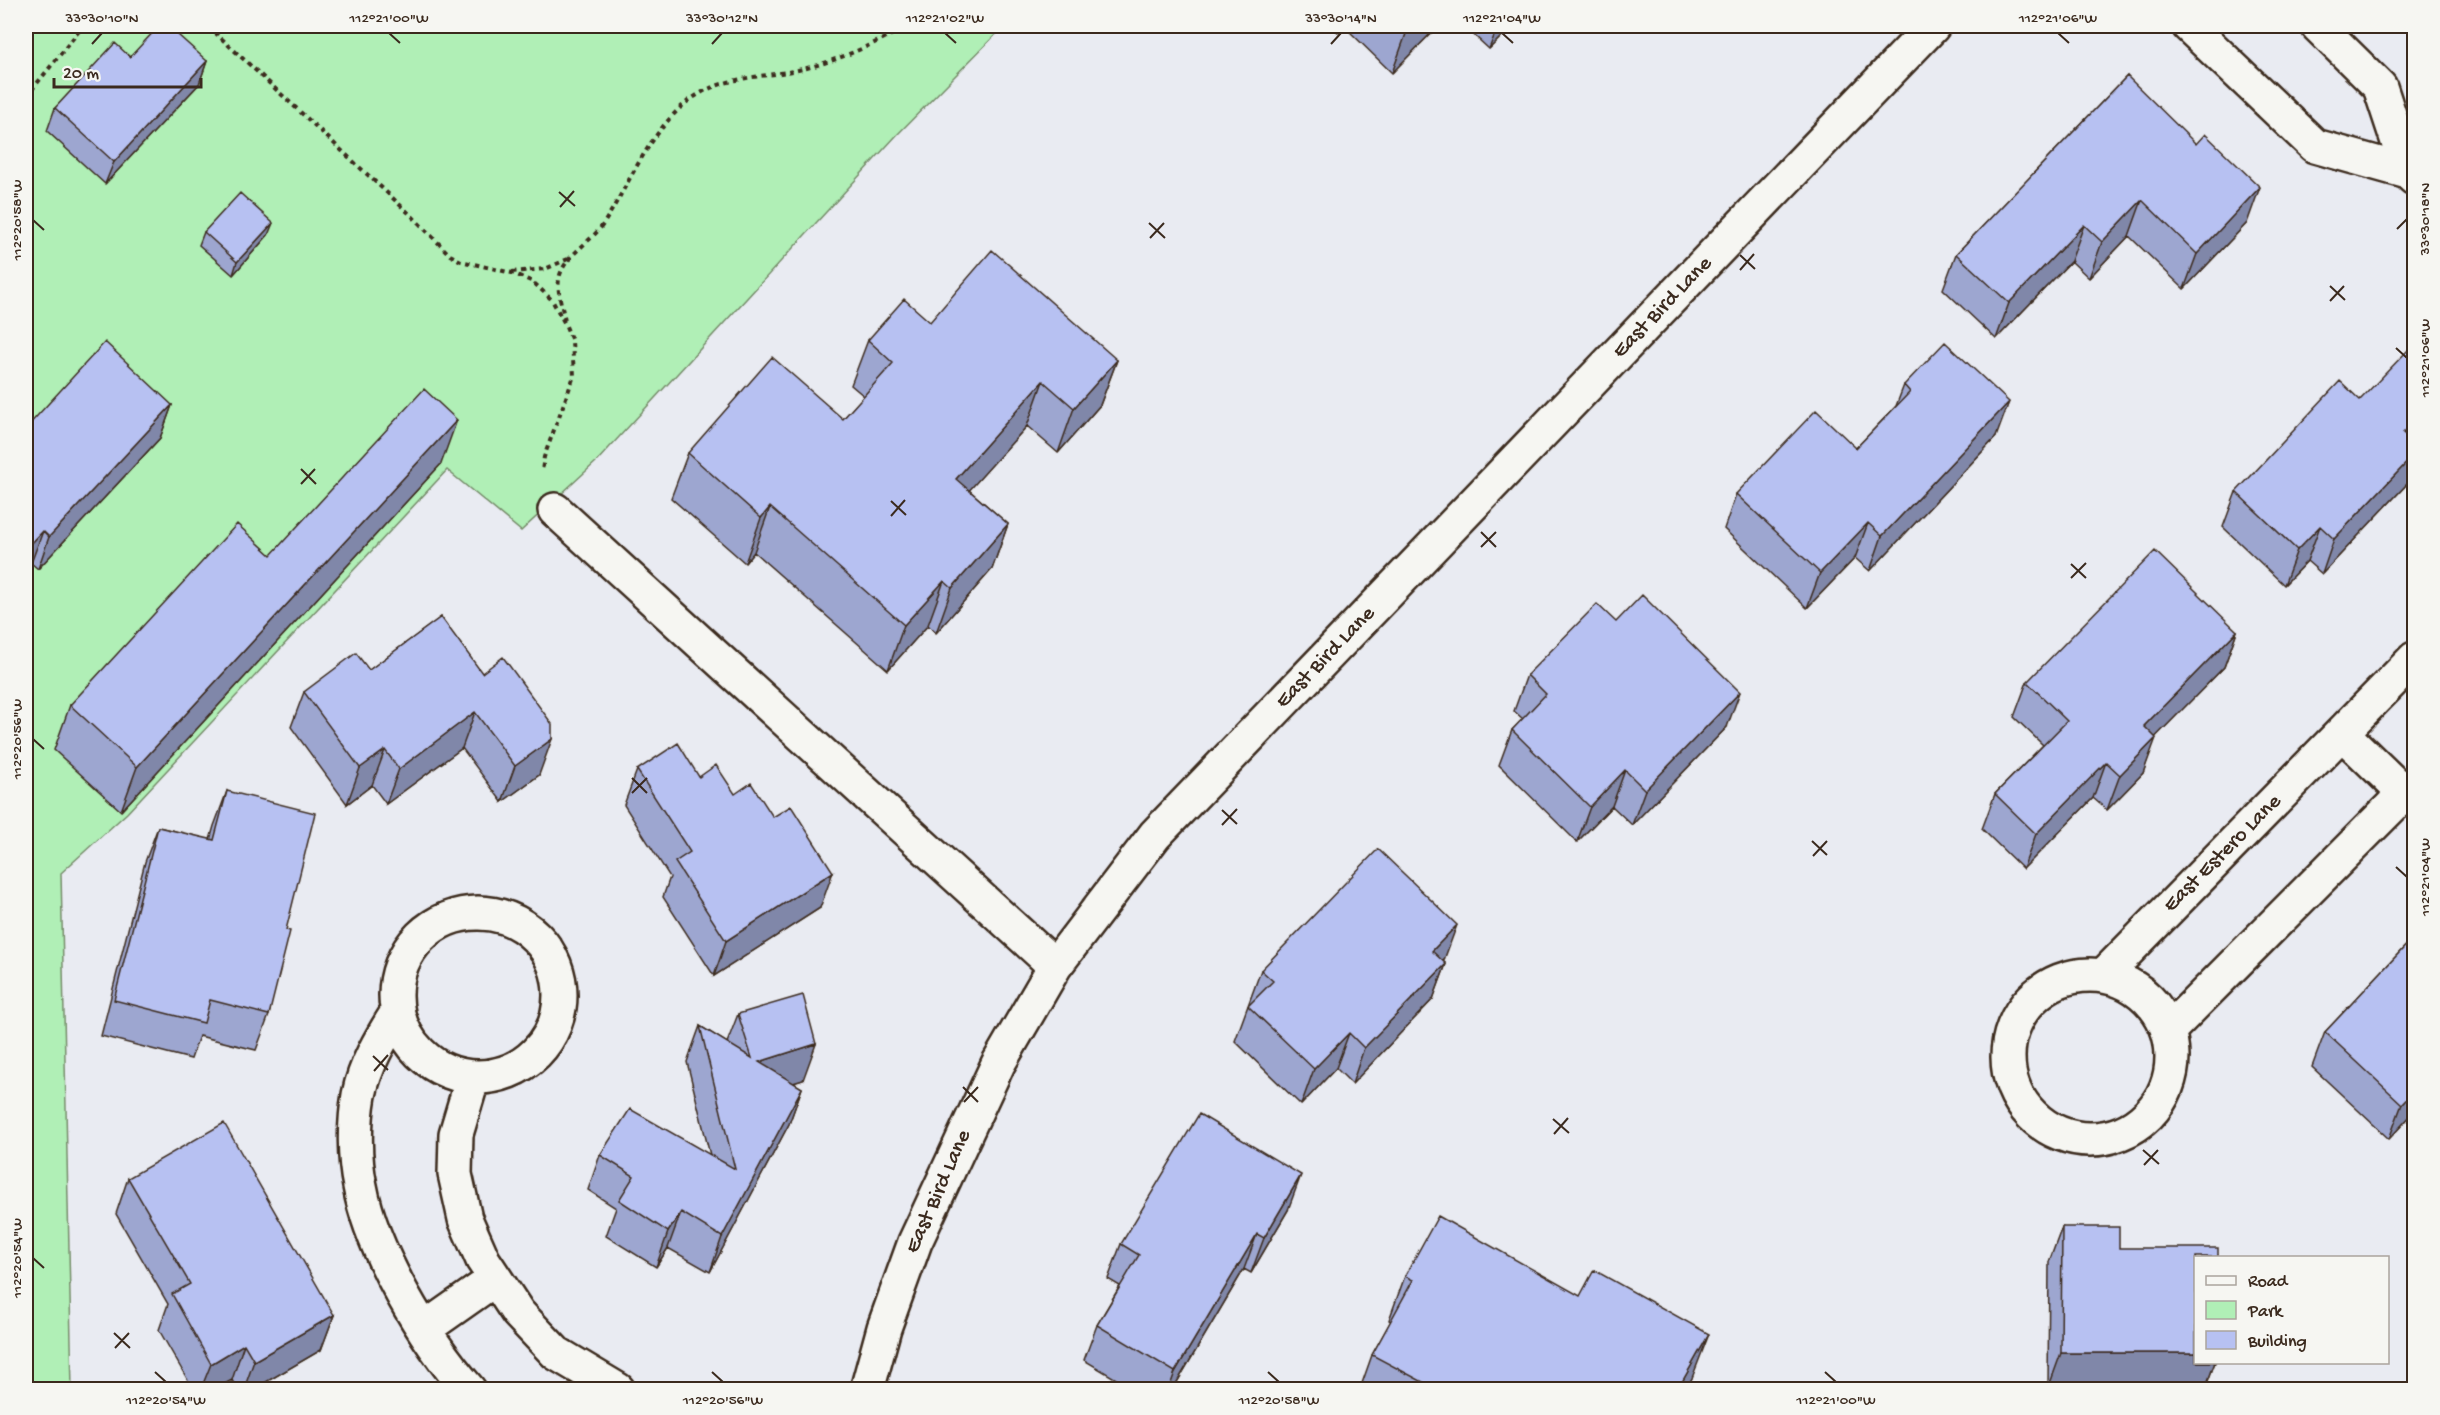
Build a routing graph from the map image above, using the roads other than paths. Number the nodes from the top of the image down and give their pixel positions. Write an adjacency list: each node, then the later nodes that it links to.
1 (1933, 26): 9 (street, East Bird Lane)
2 (2189, 26): 4 (street)
3 (2318, 26): 4 (street)
4 (2411, 175)
5 (555, 510): 9 (street)
6 (2415, 658): 7 (street, East Estero Lane)
7 (2342, 733): 8 (street); 10 (street, East Estero Lane)
8 (2410, 789): 12 (street)
9 (1055, 966): 18 (street, East Bird Lane)
10 (2105, 974): 12 (street); 12 (street)
11 (397, 1012): 13 (street); 13 (street); 15 (street)
12 (2169, 1030)
13 (473, 1077): 14 (street)
14 (495, 1279): 15 (street); 17 (street)
15 (424, 1329): 16 (street)
16 (469, 1389)
17 (618, 1389)
18 (867, 1389)

